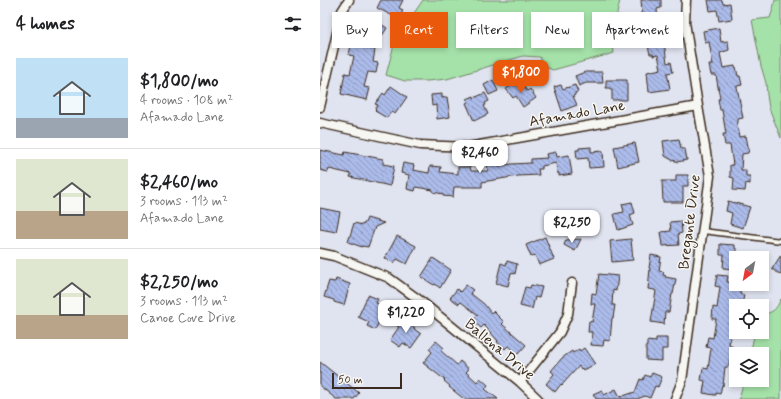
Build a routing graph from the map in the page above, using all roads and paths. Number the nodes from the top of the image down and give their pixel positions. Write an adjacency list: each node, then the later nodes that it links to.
1 (349, 0): 4 (street)
2 (686, 0): 3 (street, Bregante Drive)
3 (698, 106): 5 (street, Afamado Lane); 6 (street, Bregante Drive)
4 (320, 107)
5 (320, 123)
6 (703, 231): 7 (lane); 12 (street, Bregante Drive)
7 (781, 241)
8 (320, 253): 10 (street, Ballena Drive)
9 (572, 283): 10 (street)
10 (520, 382): 11 (street, Ballena Drive)
11 (538, 399)
12 (675, 399)

